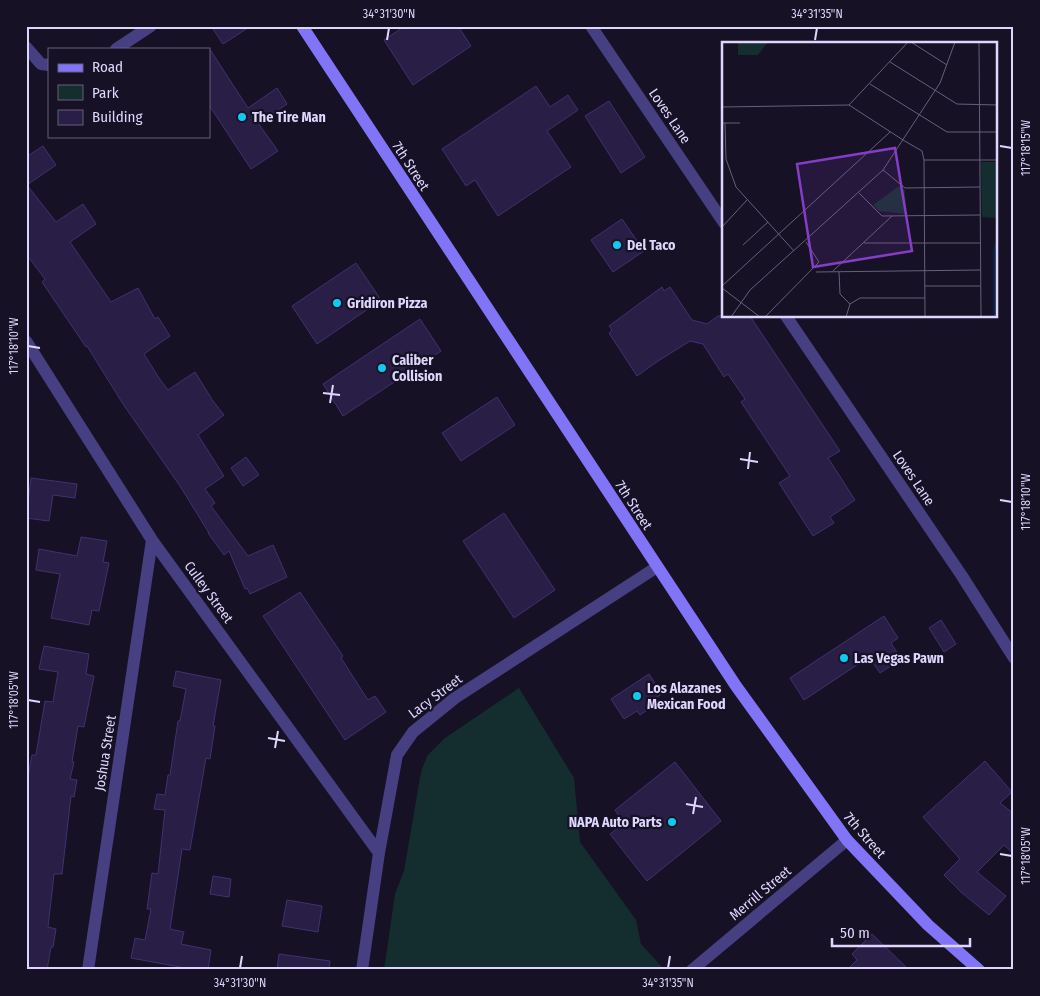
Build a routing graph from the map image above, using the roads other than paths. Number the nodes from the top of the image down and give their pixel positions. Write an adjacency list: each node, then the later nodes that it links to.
1 (151, 26): 5 (street)
2 (302, 26): 11 (main road, 7th Street)
3 (591, 26): 7 (street, Loves Lane)
4 (26, 47): 6 (street)
5 (118, 48)
6 (48, 65)
7 (722, 221)
8 (787, 318): 12 (street, Loves Lane)
9 (26, 341): 10 (street, Culley Street)
10 (152, 540): 14 (street, Culley Street); 15 (street, Joshua Street)
11 (657, 567): 13 (main road, 7th Street); 14 (street, Lacy Street)
12 (1014, 658)
13 (847, 840): 17 (street, Merrill Street); 18 (main road, 7th Street)
14 (379, 853): 16 (street, Lacy Street)
15 (88, 970)
16 (362, 970)
17 (692, 970)
18 (979, 970)

